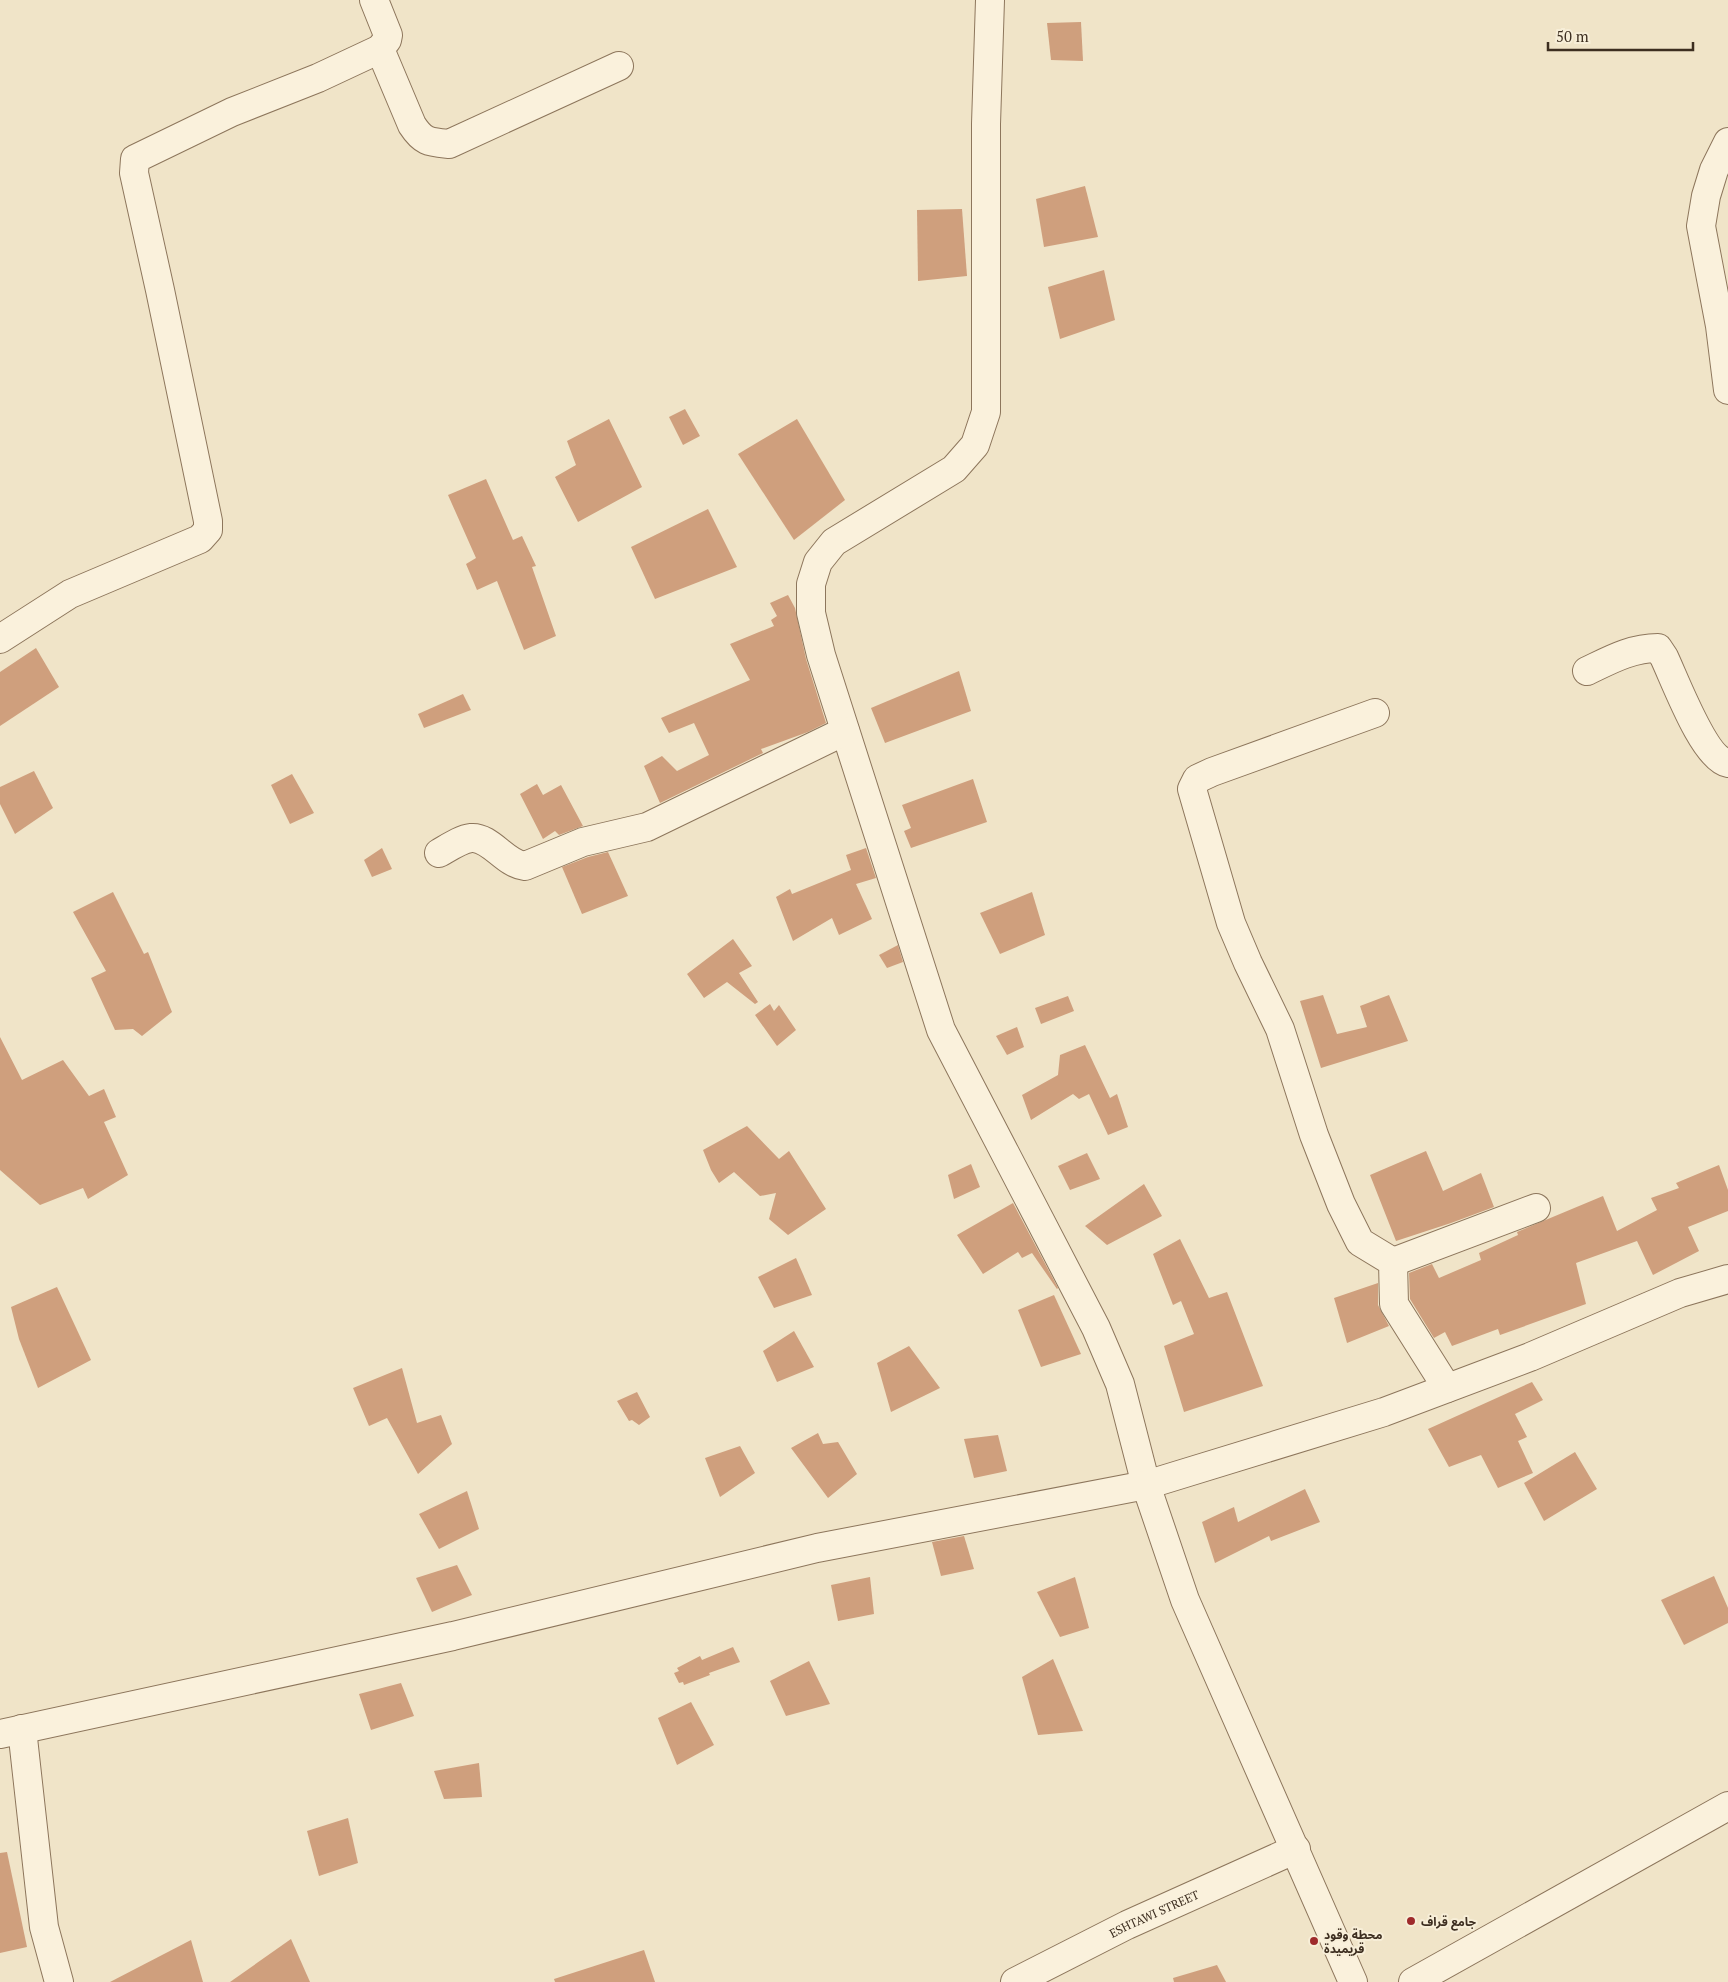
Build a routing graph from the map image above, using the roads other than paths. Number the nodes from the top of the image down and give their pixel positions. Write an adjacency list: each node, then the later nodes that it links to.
1 (374, 0): 3 (street)
2 (990, 0): 10 (street)
3 (380, 49): 4 (street); 7 (street)
4 (619, 66)
5 (1728, 142): 6 (street)
6 (1728, 390)
7 (0, 639)
8 (1587, 671): 11 (street)
9 (1375, 713): 14 (street)
10 (845, 731): 12 (street); 17 (street)
11 (1728, 762)
12 (439, 853)
13 (1536, 1208): 14 (street)
14 (1393, 1262): 16 (street)
15 (1728, 1279): 16 (street)
16 (1447, 1388): 17 (street)
17 (1146, 1485): 18 (street); 20 (street)
18 (11, 1731): 21 (street)
19 (1728, 1806): 24 (street)
20 (1296, 1849): 22 (street, ESHTAWI STREET); 23 (street)
21 (59, 1982)
22 (1015, 1982)
23 (1354, 1982)
24 (1413, 1982)

